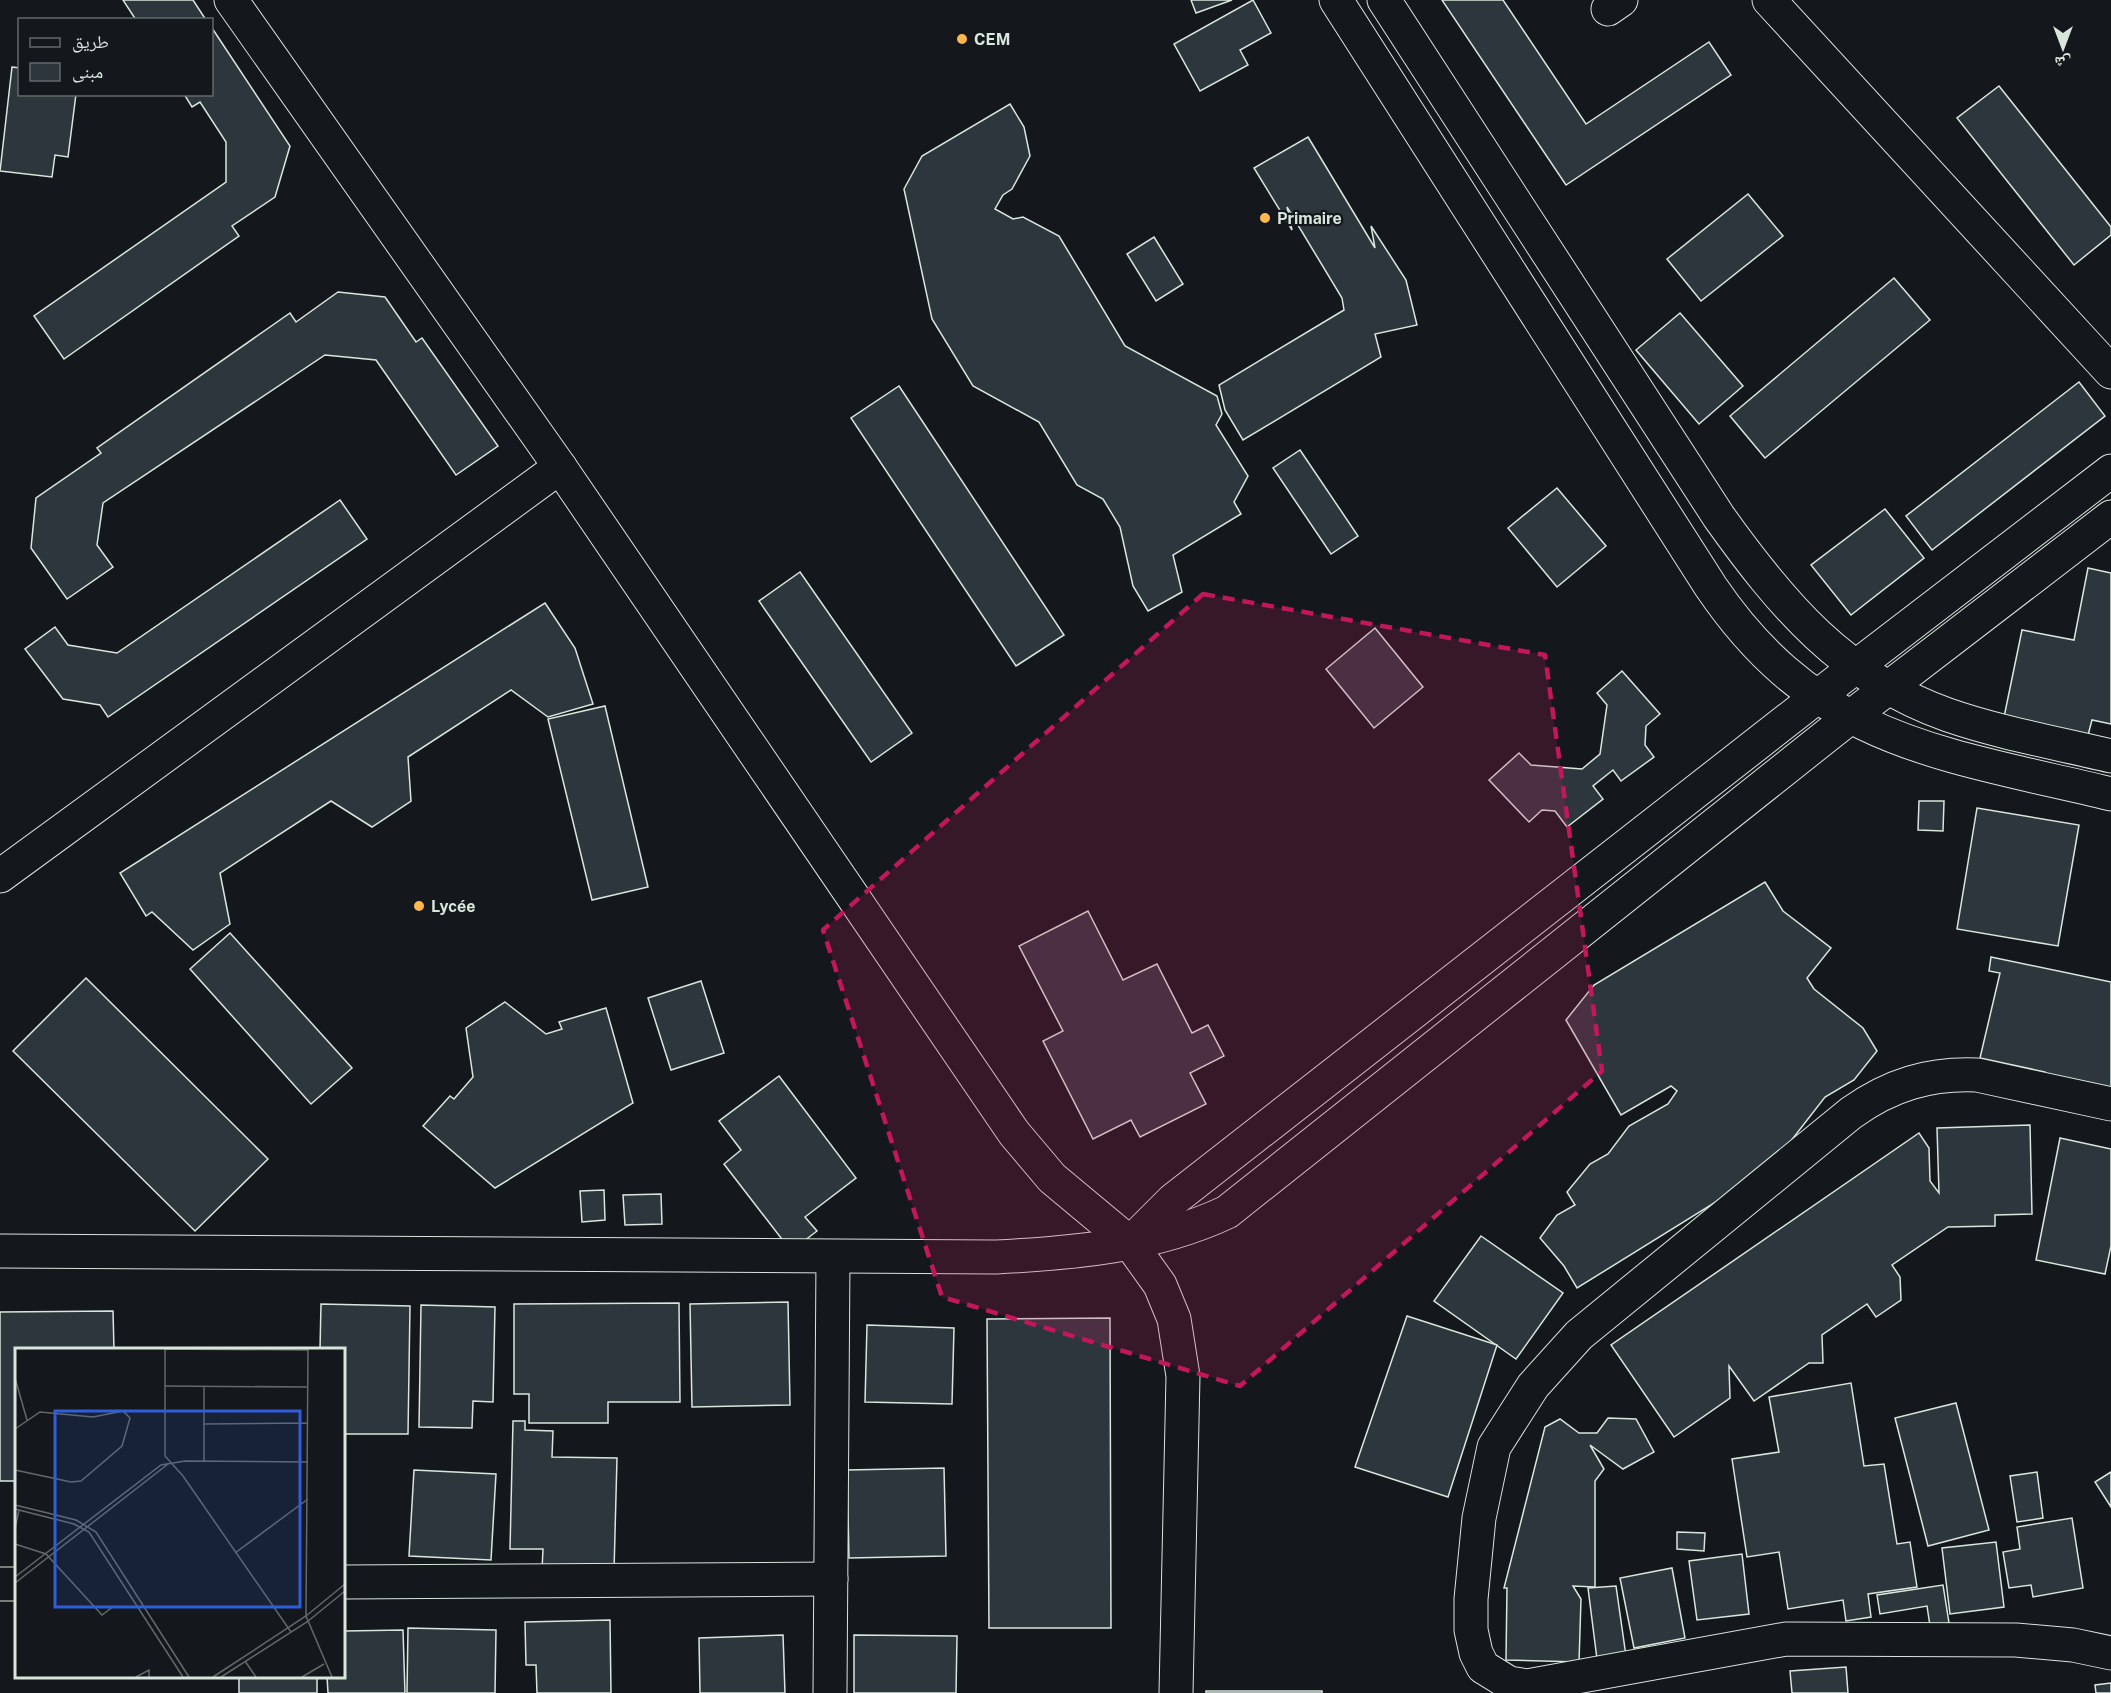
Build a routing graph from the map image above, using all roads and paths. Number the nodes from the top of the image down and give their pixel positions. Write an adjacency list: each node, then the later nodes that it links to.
1 (231, 0): 6 (street)
2 (1336, 0): 11 (street)
3 (1384, 0): 9 (street)
4 (1769, 0): 5 (street)
5 (2111, 372)
6 (561, 467): 15 (street); 17 (street)
7 (2111, 471): 9 (street)
8 (2111, 517): 10 (street)
9 (1854, 668): 10 (street); 11 (street)
10 (1889, 688): 12 (street); 13 (street)
11 (1816, 698): 12 (street); 17 (street)
12 (1849, 718): 14 (street); 17 (street)
13 (2111, 756)
14 (2111, 794)
15 (0, 876)
16 (2111, 1104): 22 (street)
17 (1130, 1243): 19 (street); 24 (street)
18 (0, 1251): 19 (street)
19 (833, 1257): 20 (street)
20 (831, 1579): 21 (street); 23 (street)
21 (345, 1582)
22 (2111, 1653)
23 (830, 1693)
24 (1176, 1693)

